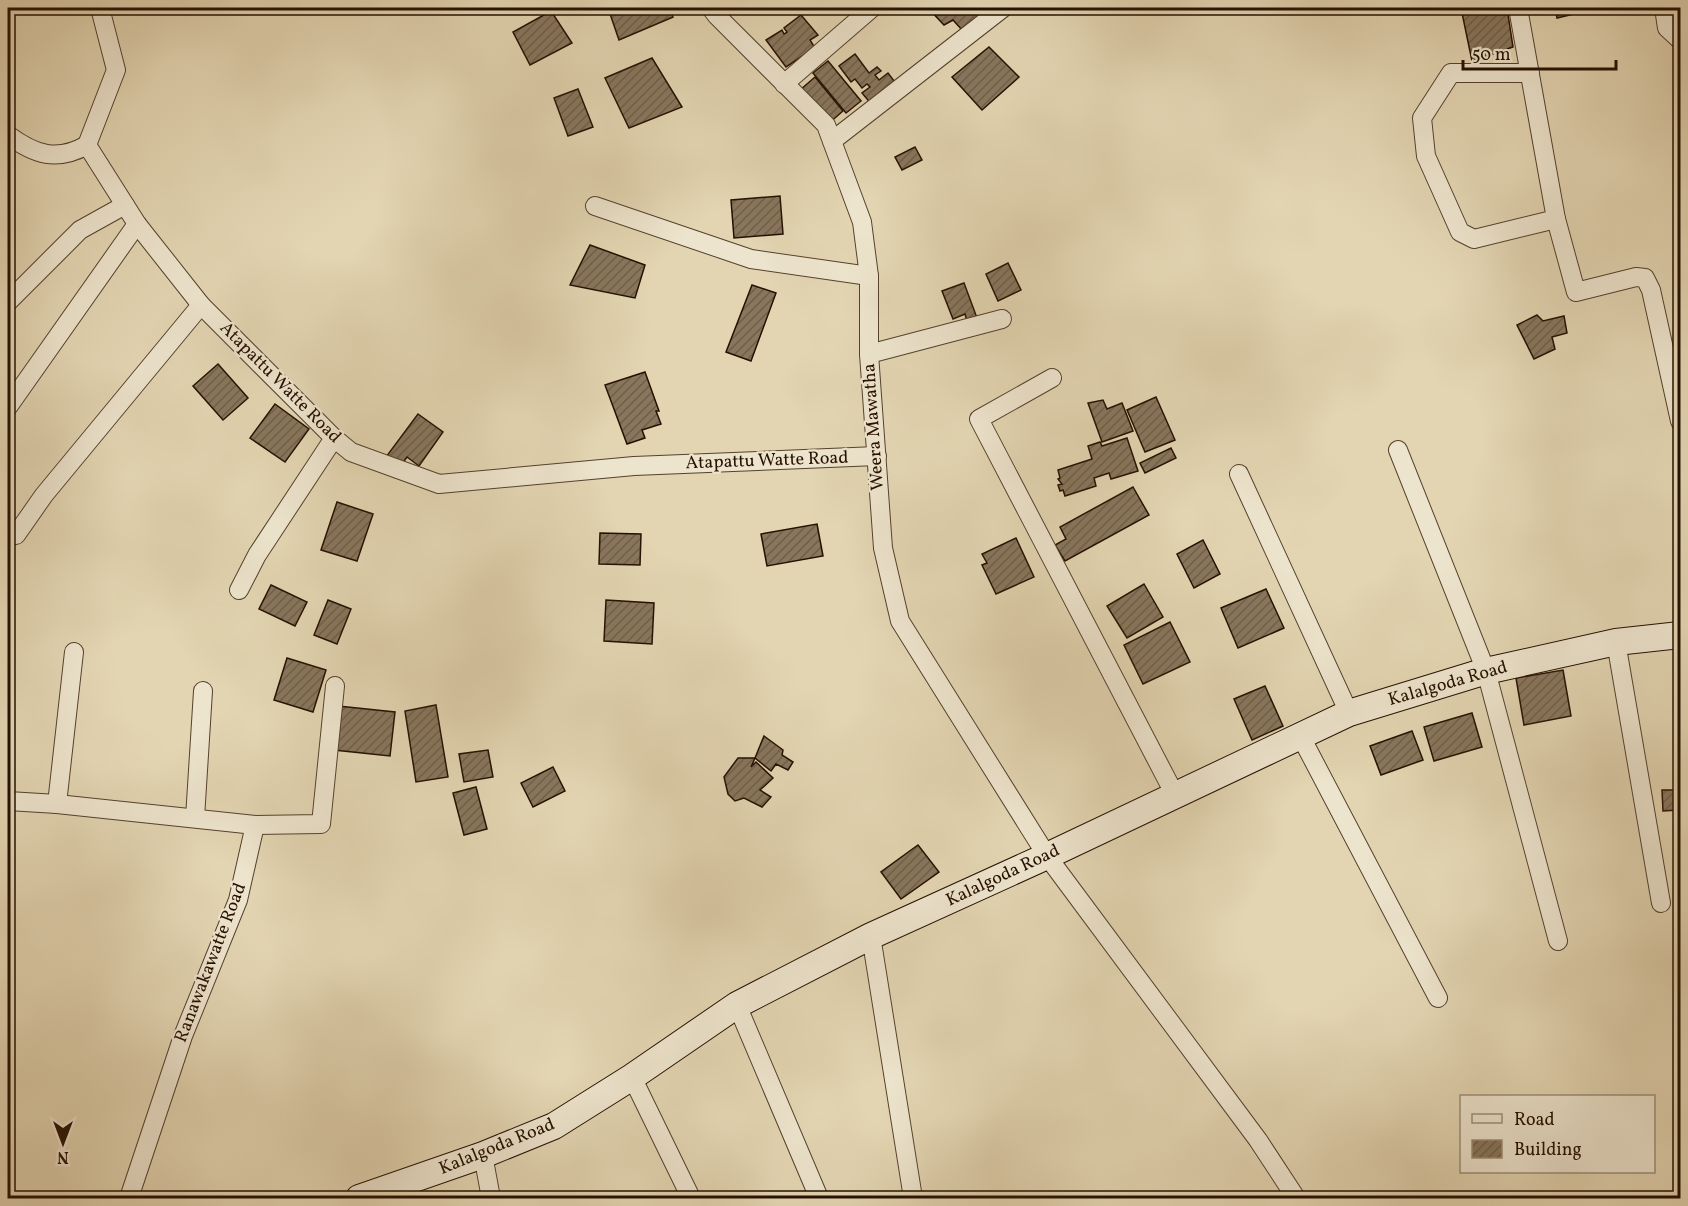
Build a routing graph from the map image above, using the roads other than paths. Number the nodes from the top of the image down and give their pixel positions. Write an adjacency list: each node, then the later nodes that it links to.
1 (100, 8): 12 (street)
2 (711, 8): 9 (street, Weera Mawatha)
3 (872, 8): 9 (street)
4 (1003, 8): 11 (street)
5 (1518, 8): 8 (street)
6 (1664, 8): 7 (street)
7 (1680, 40)
8 (1530, 73): 15 (street); 15 (street)
9 (784, 84): 11 (street, Weera Mawatha)
10 (8, 135): 12 (street)
11 (832, 141): 17 (street, Weera Mawatha)
12 (87, 145): 13 (street, Atapattu Watte Road)
13 (125, 205): 16 (street, Atapattu Watte Road); 18 (street)
14 (595, 206): 17 (street)
15 (1556, 219): 24 (street)
16 (137, 224): 19 (street, Atapattu Watte Road); 23 (street)
17 (869, 276): 21 (street, Weera Mawatha)
18 (8, 302)
19 (201, 305): 25 (street, Atapattu Watte Road); 29 (street)
20 (1002, 319): 21 (street)
21 (869, 354): 27 (street, Weera Mawatha)
22 (1052, 378): 39 (street)
23 (8, 407)
24 (1680, 421)
25 (334, 438): 27 (street, Atapattu Watte Road); 30 (street)
26 (1398, 450): 34 (street)
27 (876, 456): 44 (street, Weera Mawatha)
28 (1239, 474): 37 (street)
29 (16, 535)
30 (239, 590)
31 (1680, 635): 32 (street, Kalalgoda Road)
32 (1616, 642): 34 (street, Kalalgoda Road); 45 (street)
33 (74, 652): 41 (street)
34 (1486, 670): 37 (street, Kalalgoda Road); 47 (street)
35 (335, 686): 43 (street)
36 (203, 691): 42 (street)
37 (1349, 713): 38 (street, Kalalgoda Road)
38 (1300, 735): 39 (street, Kalalgoda Road); 48 (street)
39 (1175, 795): 44 (street, Kalalgoda Road)
40 (8, 801): 41 (street)
41 (57, 804): 42 (street)
42 (195, 818): 43 (street)
43 (255, 825): 52 (street, Ranawakawatte Road)
44 (1047, 856): 46 (street, Kalalgoda Road); 58 (street, Weera Mawatha)
45 (1661, 903)
46 (871, 936): 49 (street, Kalalgoda Road); 57 (street)
47 (1558, 941)
48 (1438, 998)
49 (737, 1005): 50 (street, Kalalgoda Road); 56 (street)
50 (632, 1077): 51 (street, Kalalgoda Road); 55 (street)
51 (483, 1155): 53 (street, Kalalgoda Road); 54 (street)
52 (129, 1198)
53 (359, 1198)
54 (491, 1198)
55 (691, 1198)
56 (819, 1198)
57 (913, 1198)
58 (1296, 1198)

